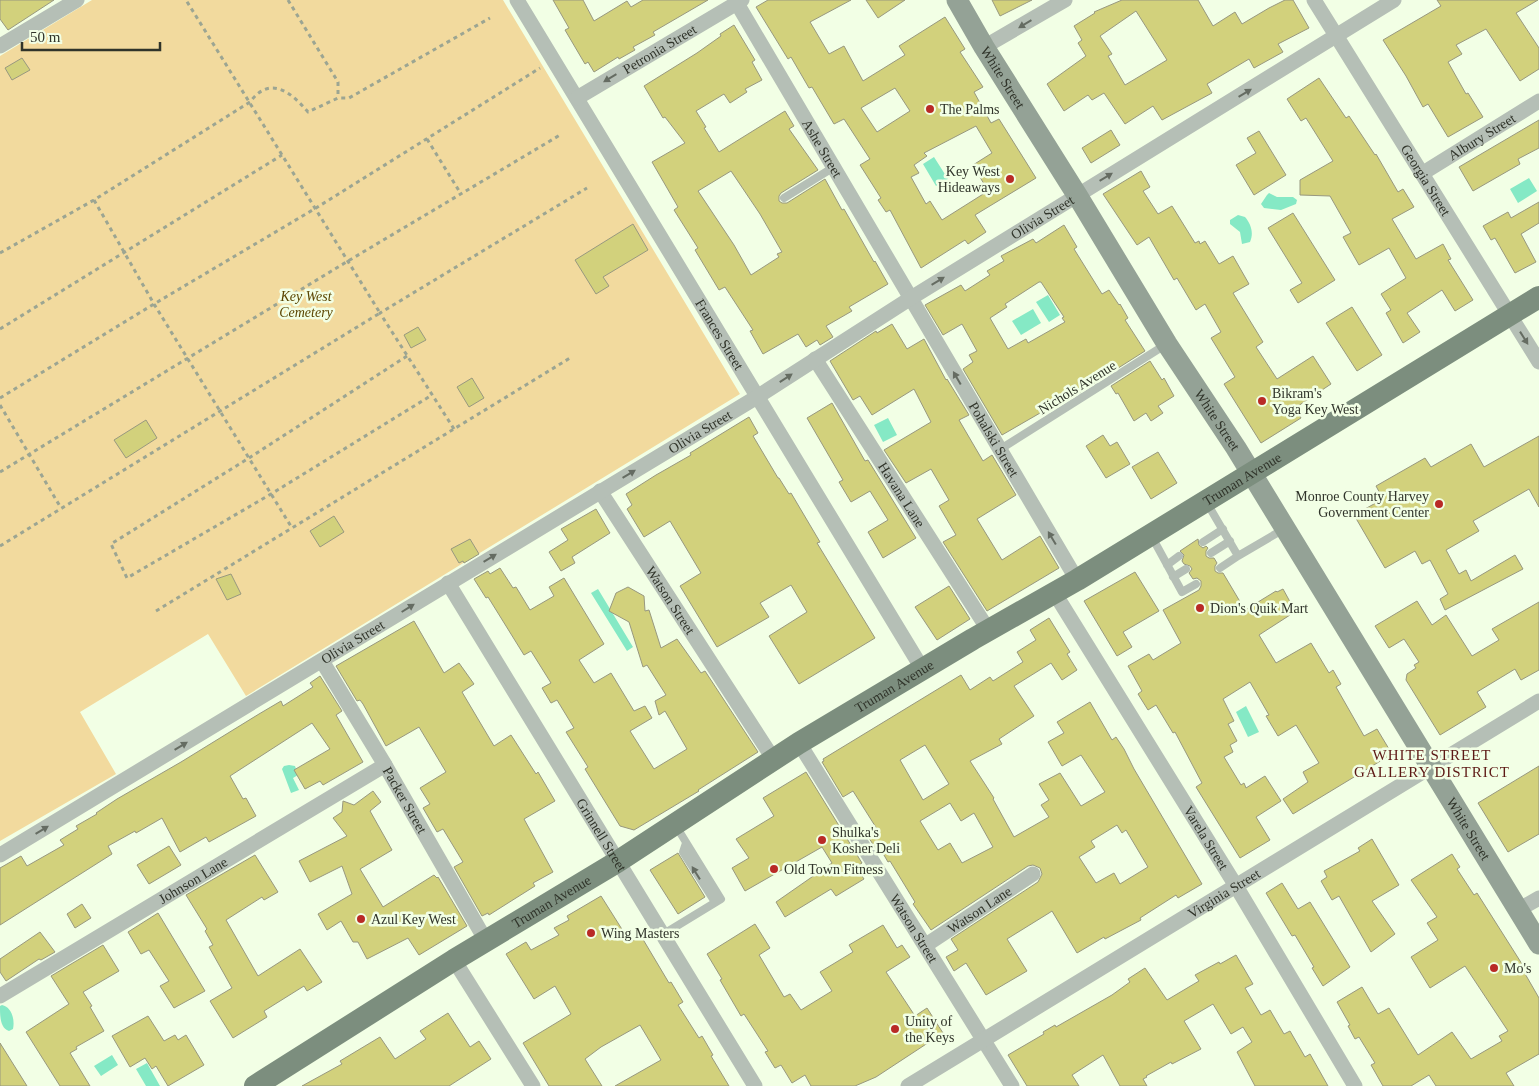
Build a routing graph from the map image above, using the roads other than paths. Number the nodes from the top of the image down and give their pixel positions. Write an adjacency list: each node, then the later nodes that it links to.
1 (517, 0): 11 (street, Frances Street)
2 (957, 0): 10 (street, White Street)
3 (1065, 0): 10 (street, one-way to 10)
4 (1314, 0): 8 (street, Georgia Street)
5 (1394, 0): 8 (street, Olivia Street)
6 (74, 1): 9 (street)
7 (738, 1): 11 (street, Petronia Street, one-way to 11); 13 (street, Ashe Street)
8 (1336, 36): 14 (street, Georgia Street); 15 (street, Olivia Street, one-way to 8)
9 (0, 46)
10 (984, 47): 15 (street, White Street)
11 (577, 98): 23 (street, Frances Street)
12 (1539, 101): 14 (street, Albury Street)
13 (834, 167): 16 (lane); 18 (street, Ashe Street)
14 (1423, 173): 19 (street, Georgia Street)
15 (1077, 195): 18 (street, Olivia Street, one-way to 15); 20 (street, White Street)
16 (784, 198)
17 (1539, 297): 19 (main road, Truman Avenue)
18 (911, 298): 21 (street, Olivia Street); 24 (street, Pohalski Street, one-way to 18)
19 (1510, 314): 22 (street, Georgia Street, one-way to 22); 25 (main road, Truman Avenue)
20 (1167, 344): 24 (lane, Nichols Avenue); 25 (street, White Street)
21 (815, 359): 23 (street, Olivia Street, one-way to 21); 44 (street, Havana Lane)
22 (1539, 362)
23 (757, 397): 26 (street, Olivia Street, one-way to 23); 46 (street, Frances Street)
24 (1000, 450): 40 (street, Pohalski Street, one-way to 24)
25 (1251, 473): 27 (main road, Truman Avenue); 28 (street, White Street)
26 (600, 491): 41 (street, Olivia Street, one-way to 26); 49 (street, Watson Street)
27 (1206, 501): 29 (lane); 30 (main road, Truman Avenue)
28 (1284, 529): 35 (lane); 51 (street, White Street)
29 (1223, 530): 31 (lane); 32 (lane)
30 (1151, 535): 36 (lane); 40 (main road, Truman Avenue)
31 (1230, 541): 33 (lane); 35 (lane)
32 (1203, 542)
33 (1211, 553)
34 (1179, 556): 36 (lane)
35 (1238, 556): 37 (lane)
36 (1167, 564): 39 (lane)
37 (1220, 568)
38 (1186, 569): 39 (lane)
39 (1174, 577): 42 (lane)
40 (1077, 580): 43 (main road, Truman Avenue)
41 (448, 583): 45 (street, Olivia Street, one-way to 41); 54 (street, Grinnell Street)
42 (1196, 584)
43 (1054, 592): 44 (main road, Truman Avenue); 56 (street, Varela Street)
44 (989, 631): 46 (main road, Truman Avenue)
45 (322, 661): 50 (street, Packer Street); 53 (street, Olivia Street, one-way to 45)
46 (923, 670): 48 (main road, Truman Avenue)
47 (1539, 701): 51 (street, Virginia Street)
48 (799, 743): 49 (main road, Truman Avenue); 62 (street, Watson Street)
49 (774, 760): 52 (main road, Truman Avenue)
50 (385, 765): 60 (street, Packer Street); 64 (street, Johnson Lane)
51 (1431, 767): 56 (street, Virginia Street); 58 (street, White Street)
52 (681, 834): 54 (main road, Truman Avenue); 59 (lane)
53 (0, 855)
54 (617, 862): 59 (street, Grinnell Street); 60 (main road, Truman Avenue)
55 (1033, 874): 62 (street, Watson Lane)
56 (1236, 886): 65 (street, Virginia Street); 71 (street, Varela Street)
57 (1539, 898): 58 (street)
58 (1518, 910): 61 (street, White Street)
59 (662, 935): 68 (street, Grinnell Street)
60 (486, 941): 63 (main road, Truman Avenue)
61 (1539, 944)
62 (926, 945): 65 (street, Watson Street)
63 (454, 960): 66 (main road, Truman Avenue); 67 (street)
64 (0, 996)
65 (985, 1040): 69 (street, Virginia Street); 70 (street, Watson Street)
66 (268, 1083)
67 (533, 1086)
68 (755, 1086)
69 (908, 1086)
70 (1012, 1086)
71 (1354, 1086)

